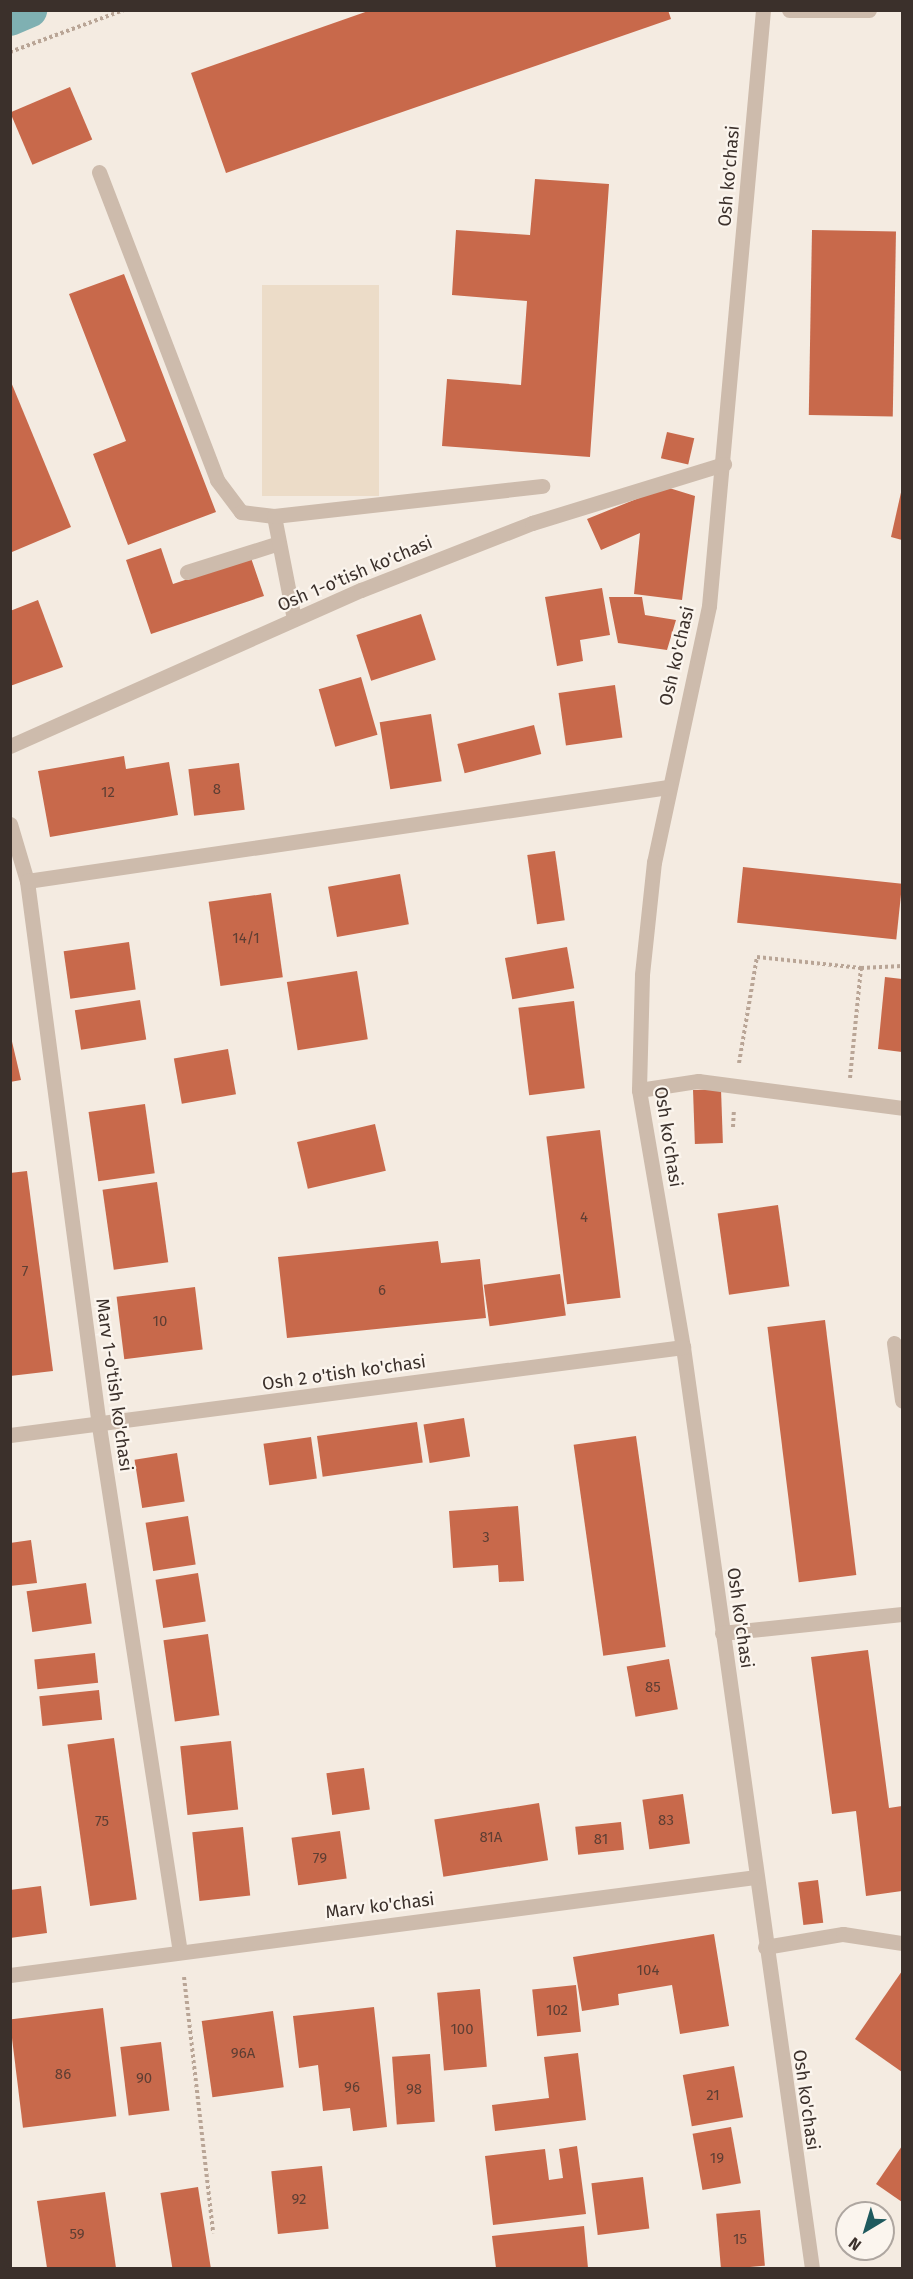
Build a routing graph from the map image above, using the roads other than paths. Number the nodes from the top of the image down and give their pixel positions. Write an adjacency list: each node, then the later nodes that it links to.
1 (764, 10): 5 (street, Osh ko'chasi)
2 (789, 10): 3 (street)
3 (868, 10)
4 (99, 172): 7 (street)
5 (724, 464): 10 (street, Osh 1-o'tish ko'chasi); 12 (street, Osh ko'chasi)
6 (542, 486): 7 (street)
7 (274, 516): 8 (street)
8 (279, 543): 9 (street); 10 (street)
9 (187, 572)
10 (294, 619): 11 (street, Osh 1-o'tish ko'chasi)
11 (10, 746)
12 (668, 787): 14 (street); 15 (street, Osh ko'chasi)
13 (10, 824): 14 (street, Marv 1-o'tish ko'chasi)
14 (27, 881): 20 (street, Marv 1-o'tish ko'chasi)
15 (639, 1090): 16 (street); 18 (street, Osh ko'chasi)
16 (903, 1108)
17 (894, 1343): 19 (street)
18 (683, 1347): 20 (street, Osh 2 o'tish ko'chasi); 23 (street, Osh ko'chasi)
19 (903, 1400)
20 (99, 1426): 21 (street, Osh 2 o'tish ko'chasi); 27 (street, Marv 1-o'tish ko'chasi)
21 (10, 1434)
22 (903, 1614): 23 (street)
23 (722, 1633): 24 (street, Osh ko'chasi)
24 (756, 1877): 26 (street, Osh ko'chasi); 27 (street, Marv ko'chasi)
25 (903, 1943): 26 (street)
26 (765, 1947): 29 (street, Osh ko'chasi)
27 (180, 1952): 28 (street, Marv ko'chasi)
28 (10, 1975)
29 (812, 2268)

